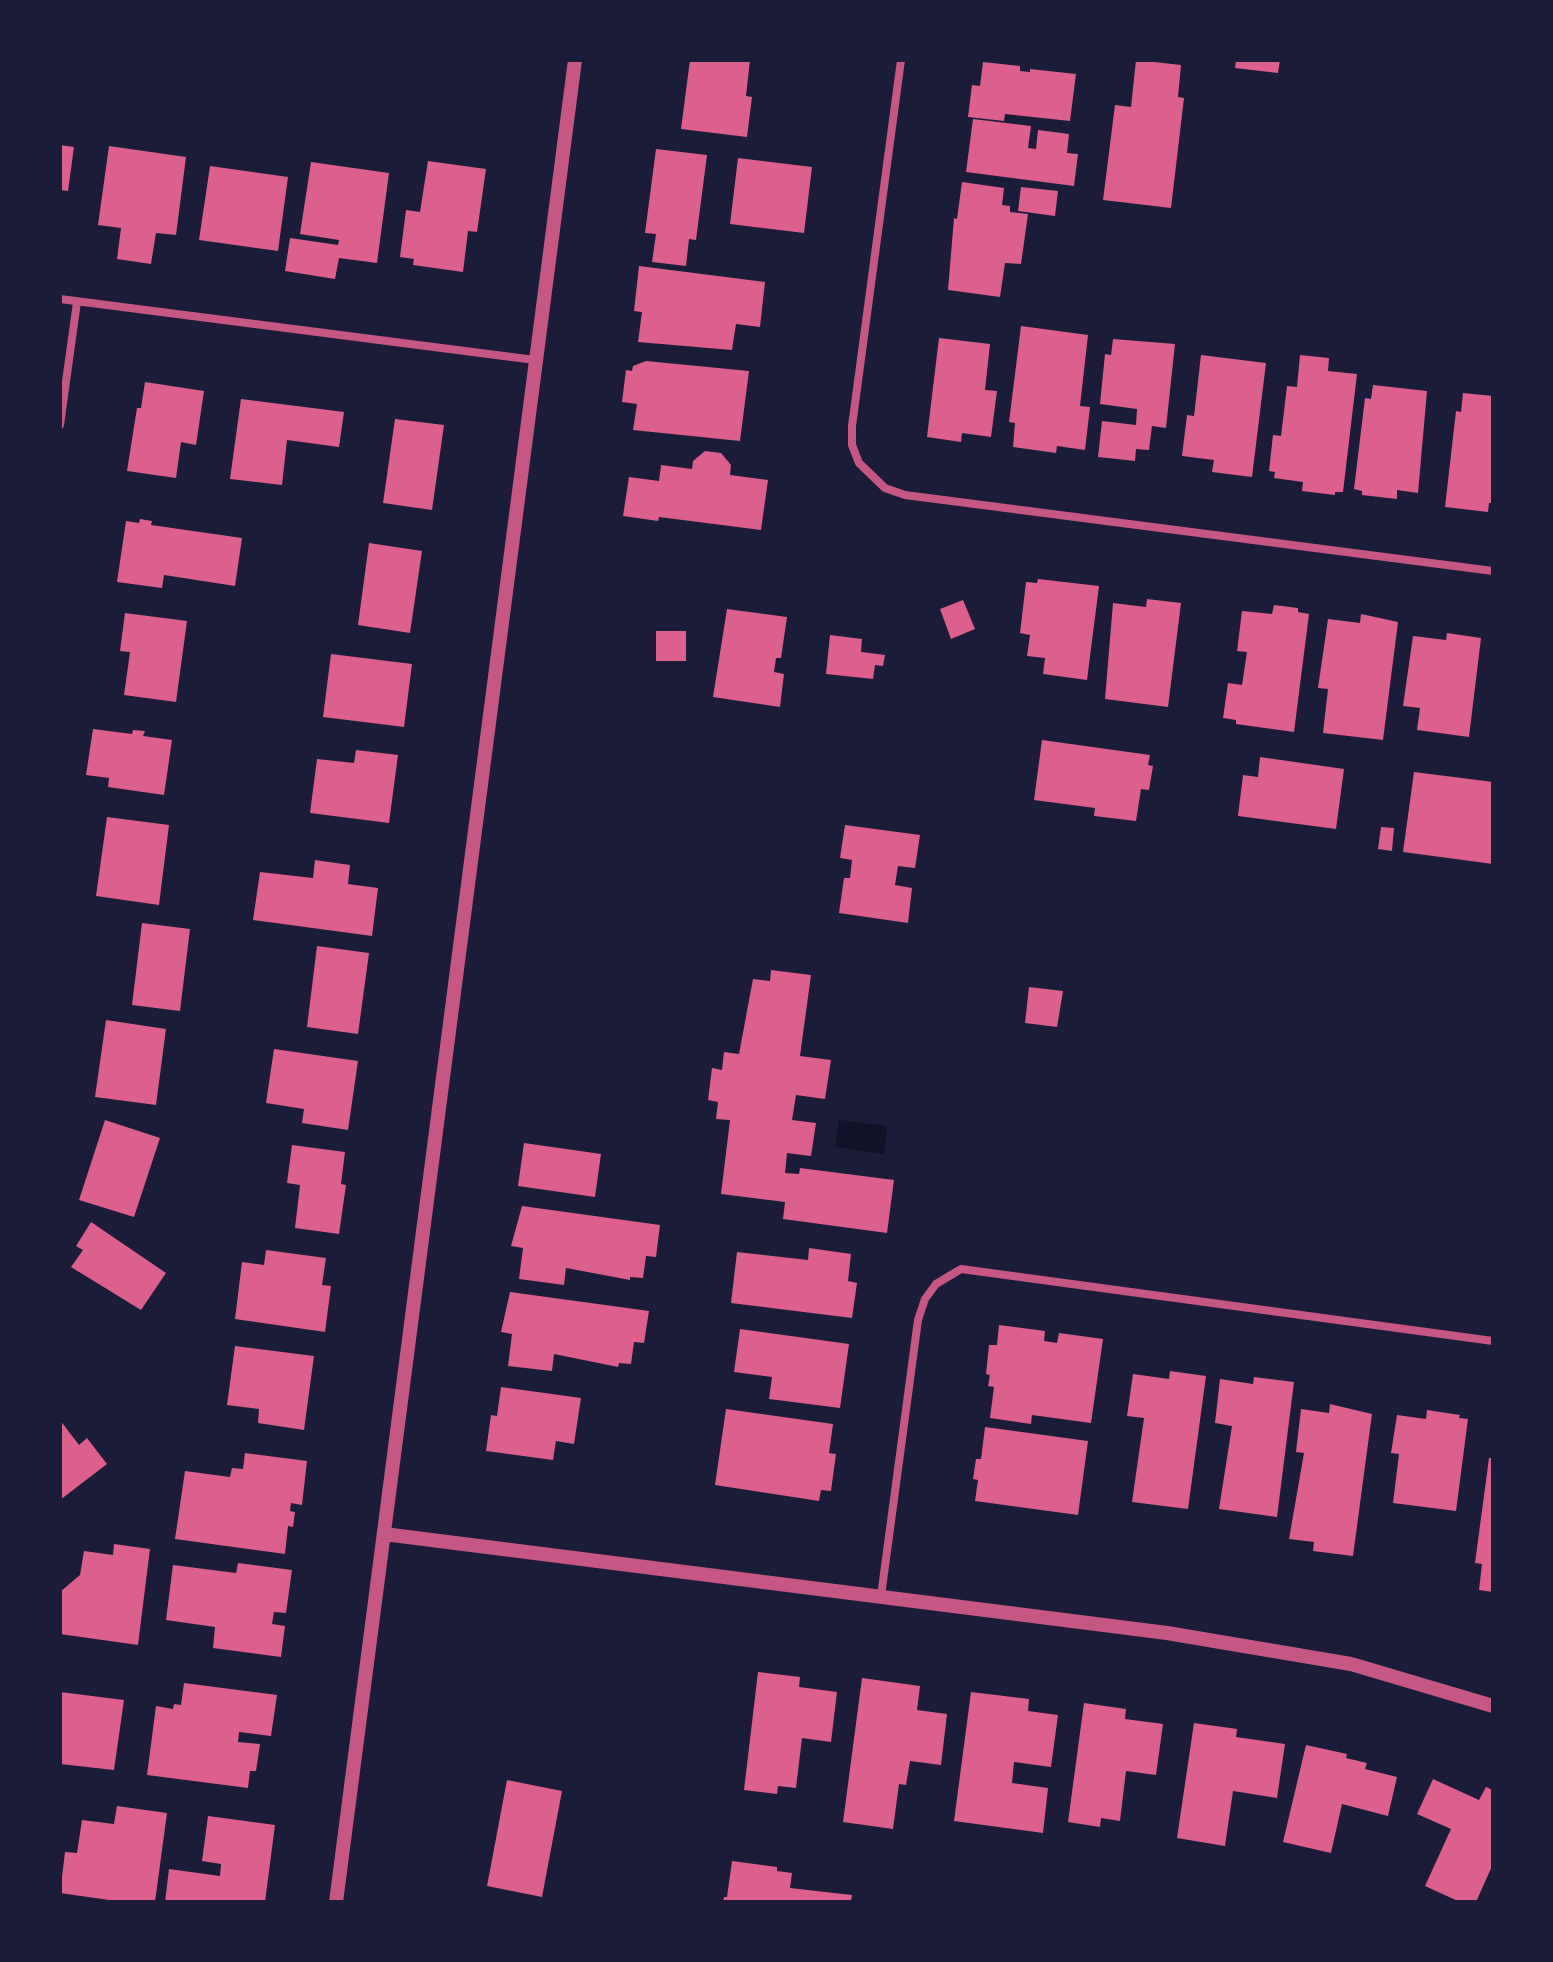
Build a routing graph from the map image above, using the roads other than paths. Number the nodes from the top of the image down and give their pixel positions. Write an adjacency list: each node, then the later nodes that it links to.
1 (575, 60): 5 (street)
2 (901, 60): 7 (street)
3 (60, 299): 4 (street)
4 (77, 302): 5 (street); 6 (street)
5 (535, 360): 9 (street)
6 (60, 425)
7 (1493, 571)
8 (1493, 1341): 10 (street)
9 (384, 1534): 10 (street); 12 (street)
10 (881, 1596): 11 (street)
11 (1493, 1706)
12 (336, 1902)

